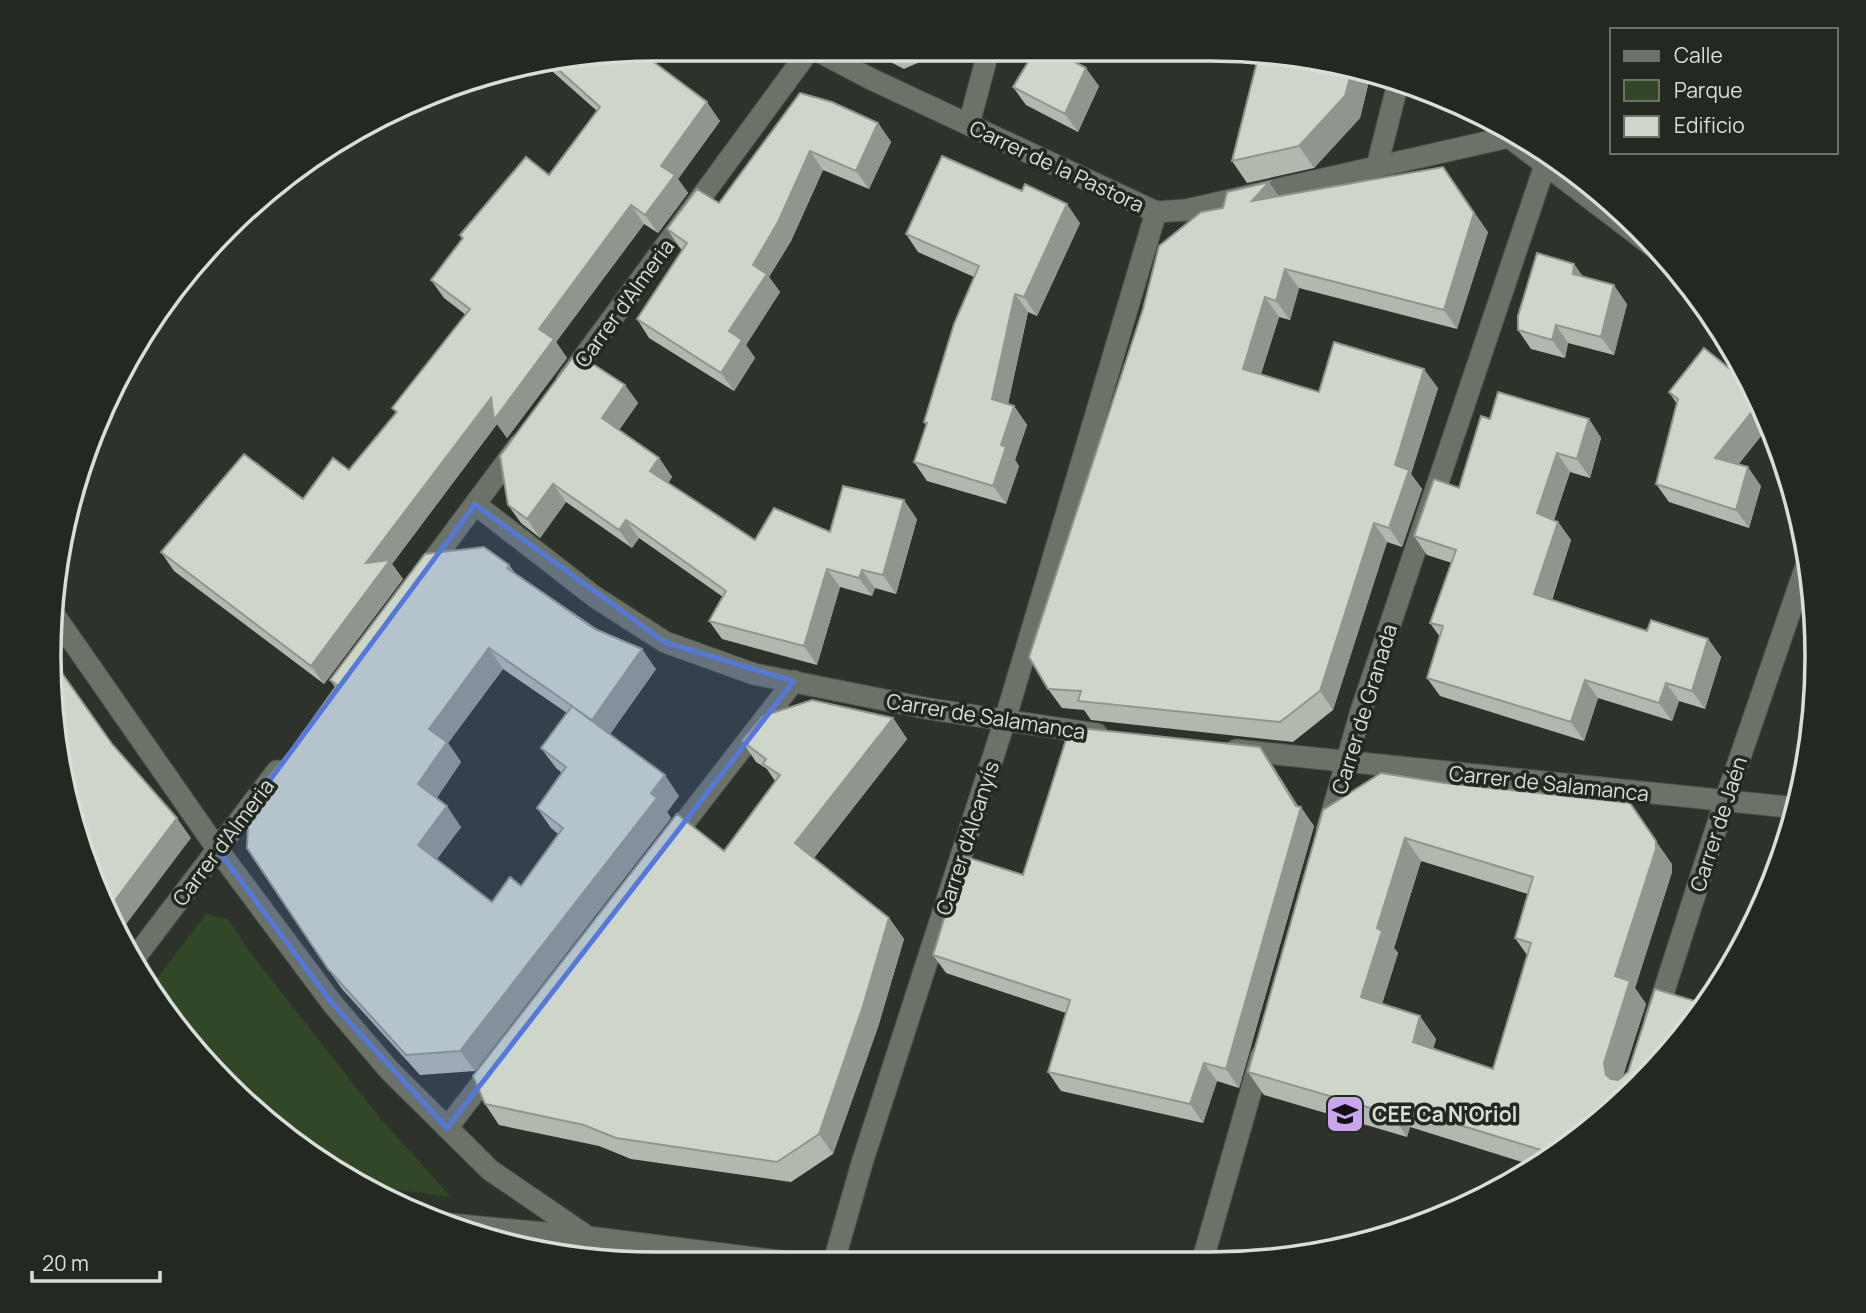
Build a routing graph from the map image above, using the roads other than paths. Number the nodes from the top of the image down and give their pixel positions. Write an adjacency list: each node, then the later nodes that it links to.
1 (803, 61): 12 (street, Carrer d'Almeria)
2 (837, 61): 5 (street, Carrer de la Pastora)
3 (986, 61): 5 (street)
4 (1396, 91): 8 (street)
5 (969, 124): 11 (street, Carrer de la Pastora)
6 (1502, 139): 8 (street, Carrer de la Pastora)
7 (1545, 165): 23 (street, Carrer de Granada)
8 (1377, 166): 11 (street, Carrer de la Pastora)
9 (1551, 170): 10 (street)
10 (1590, 199)
11 (1156, 212): 19 (street, Carrer d'Alcanyís)
12 (557, 394)
13 (533, 427): 14 (street)
14 (475, 504): 16 (street); 18 (street, Carrer de Salamanca)
15 (1800, 582): 24 (street, Carrer de Jaén)
16 (409, 594)
17 (63, 626): 26 (street)
18 (794, 681): 19 (street, Carrer de Salamanca); 27 (street)
19 (1004, 720): 20 (street, Carrer de Salamanca); 37 (street, Carrer d'Alcanyís)
20 (1113, 736)
21 (1209, 747): 23 (street, Carrer de Salamanca)
22 (292, 750): 26 (street, Carrer d'Almeria)
23 (1346, 762): 24 (street, Carrer de Salamanca); 28 (street, Carrer de Granada)
24 (1725, 801): 25 (street, Carrer de Salamanca); 31 (street, Carrer de Jaén)
25 (1785, 807)
26 (218, 850): 29 (street, Carrer d'Almeria); 33 (street)
27 (659, 856)
28 (1319, 856)
29 (140, 952)
30 (1269, 1031): 38 (street)
31 (1649, 1038)
32 (506, 1052): 33 (street)
33 (447, 1128): 35 (street)
34 (492, 1228): 35 (street)
35 (588, 1237): 36 (street)
36 (707, 1252)
37 (837, 1252)
38 (1205, 1252)

